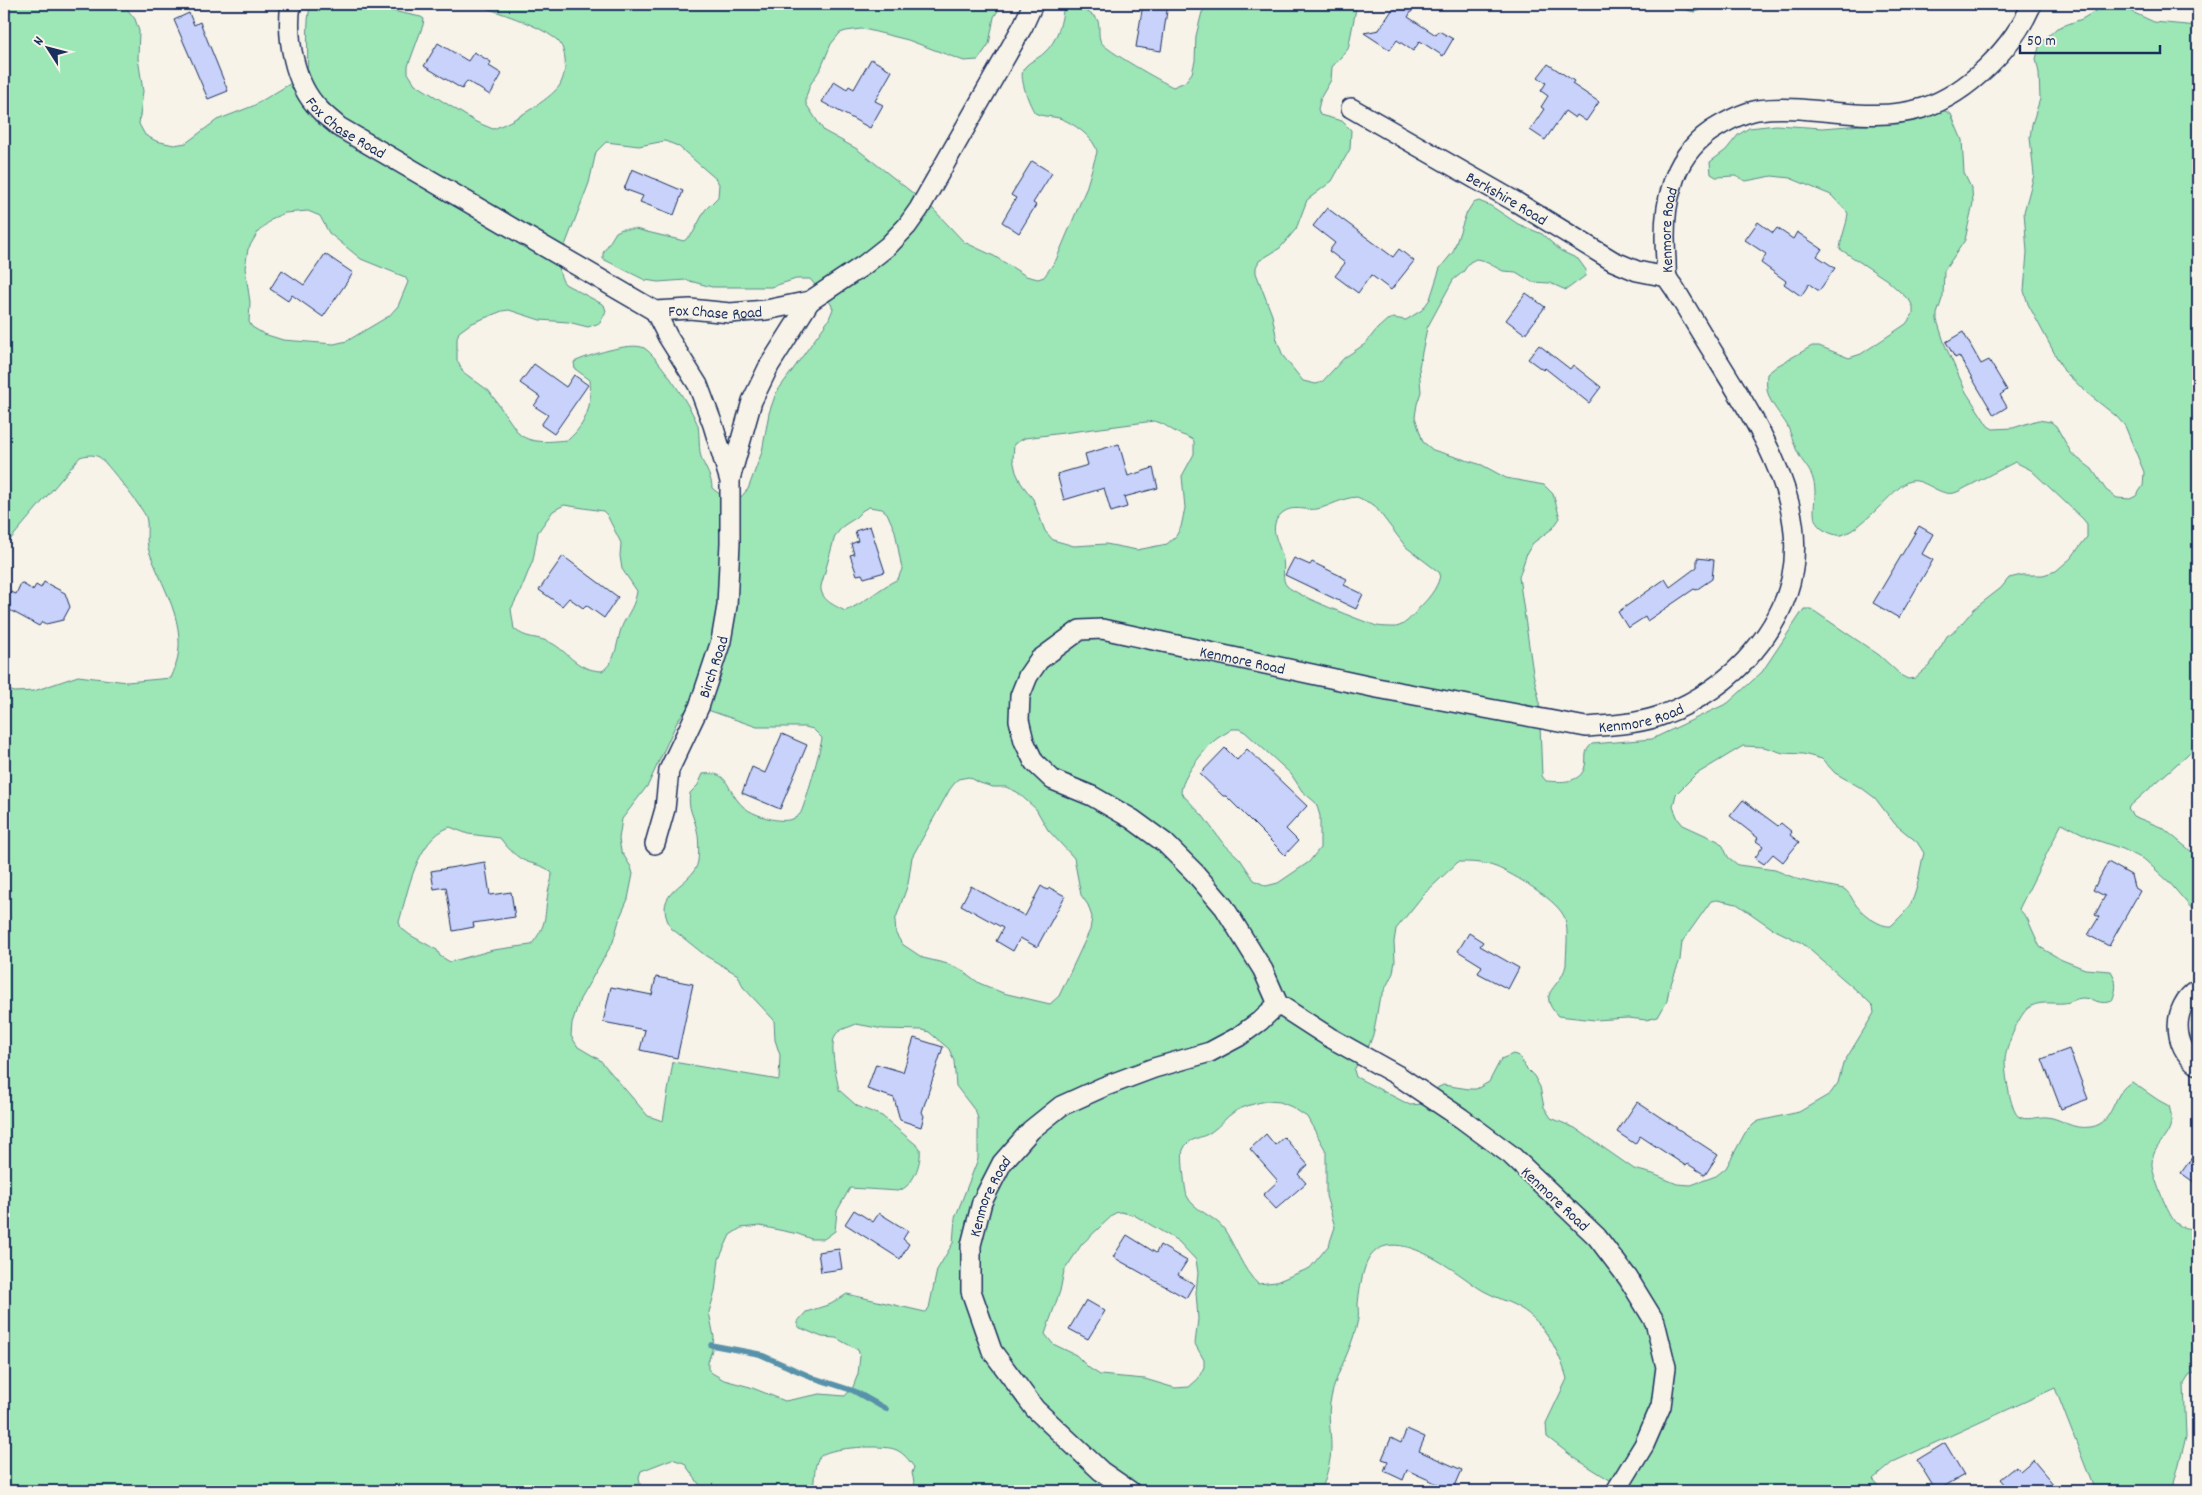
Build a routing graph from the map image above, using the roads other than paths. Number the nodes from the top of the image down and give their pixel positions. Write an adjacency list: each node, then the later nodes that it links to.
1 (290, 4): 7 (street, Fox Chase Road)
2 (1032, 4): 6 (street, Fox Chase Road)
3 (2032, 4): 5 (street, Kenmore Road)
4 (1351, 108): 5 (street, Berkshire Road)
5 (1667, 277): 11 (street, Kenmore Road)
6 (810, 301): 7 (street, Fox Chase Road); 8 (street, Birch Road)
7 (655, 311): 8 (street, Birch Road)
8 (730, 481): 9 (street, Birch Road)
9 (655, 844)
10 (2198, 989): 12 (street)
11 (1278, 1004): 13 (street, Kenmore Road); 14 (street, Kenmore Road)
12 (2198, 1065)
13 (1130, 1491)
14 (1616, 1491)

